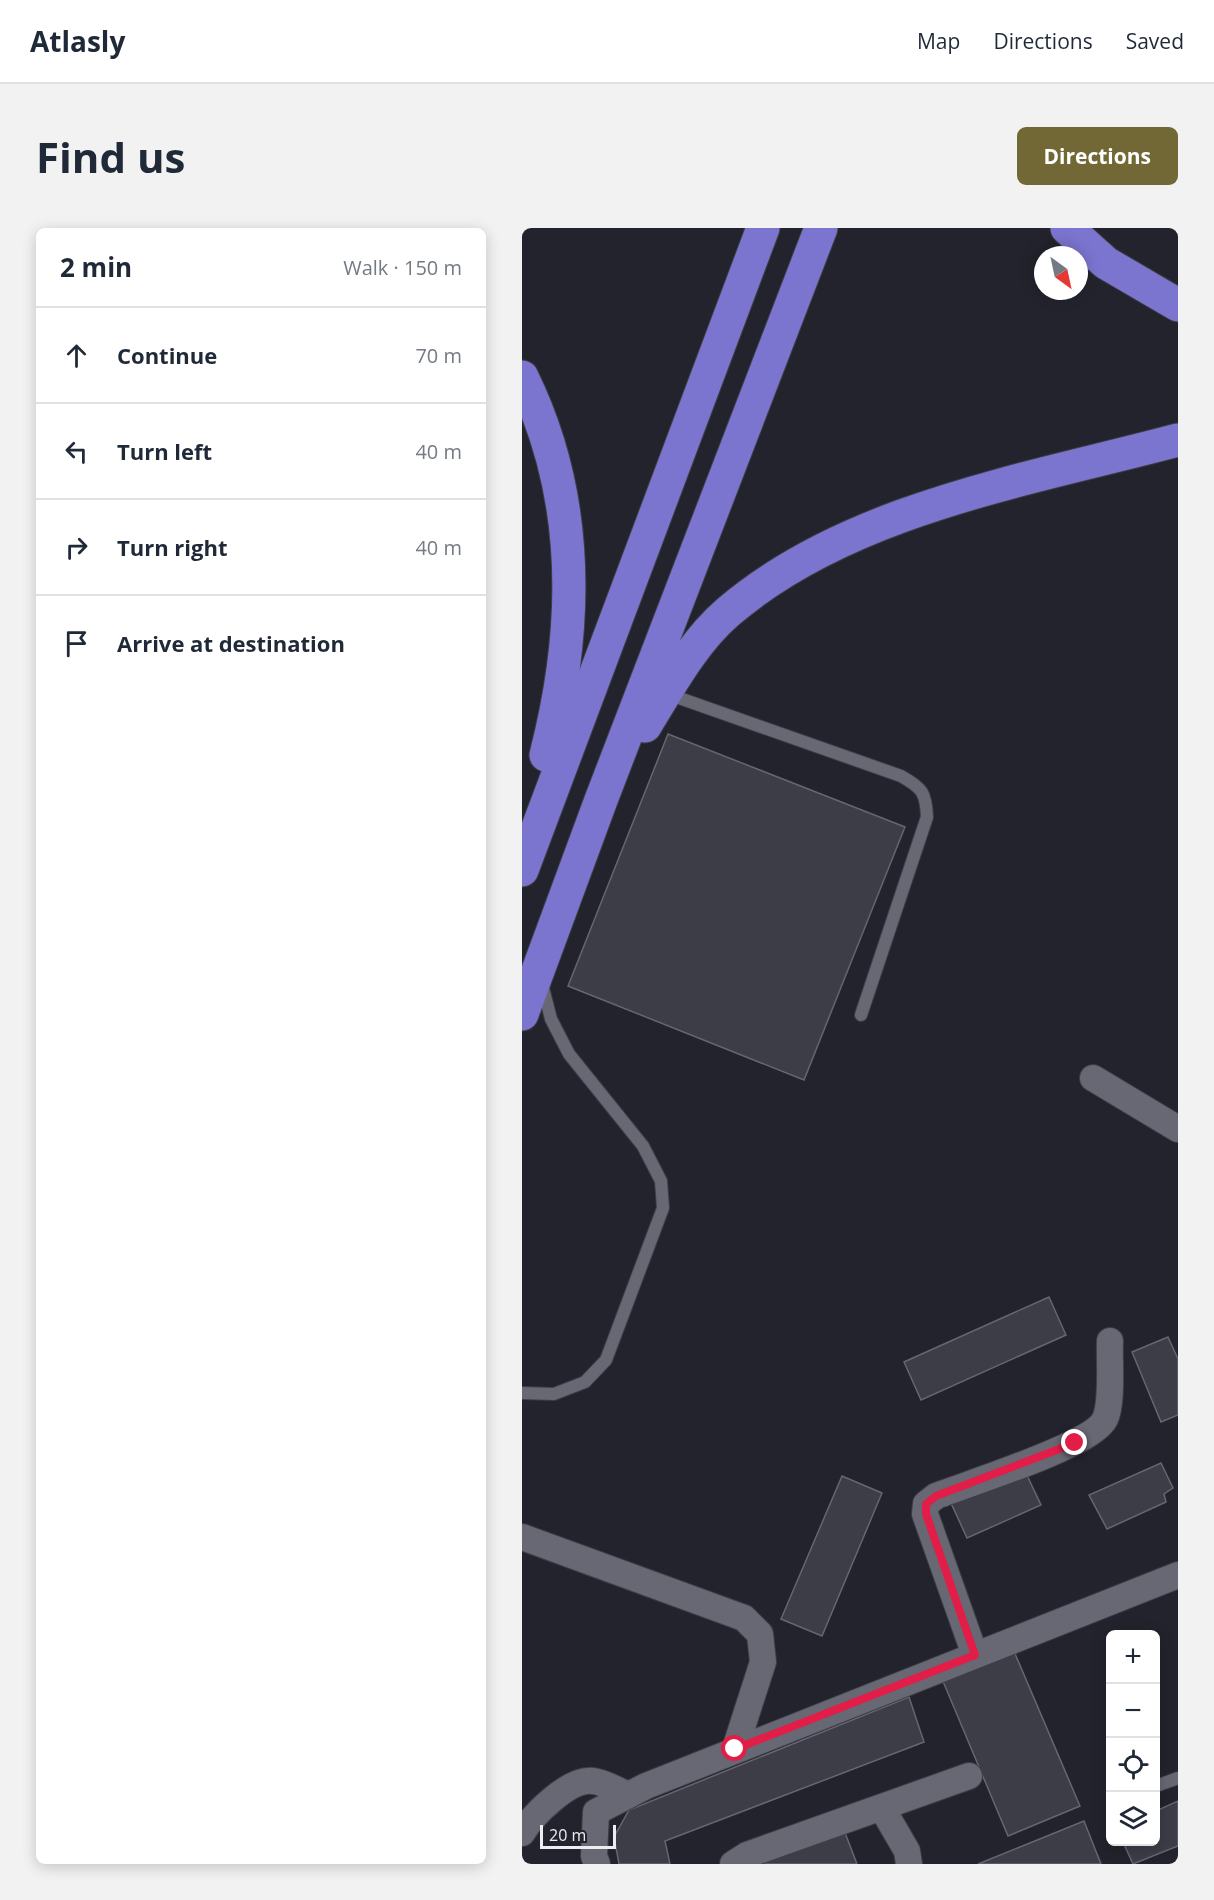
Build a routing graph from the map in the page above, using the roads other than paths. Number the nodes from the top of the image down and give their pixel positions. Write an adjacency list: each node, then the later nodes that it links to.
1 (763, 228): 9 (highway)
2 (821, 228): 7 (highway)
3 (1067, 228): 4 (highway)
4 (1178, 305)
5 (522, 377): 8 (highway)
6 (1178, 440): 7 (highway)
7 (655, 690): 10 (highway); 12 (lane)
8 (522, 847)
9 (522, 870)
10 (538, 972): 11 (highway); 16 (lane)
11 (522, 1014)
12 (861, 1015)
13 (1093, 1078): 14 (street)
14 (1178, 1129)
15 (1110, 1341): 19 (street)
16 (522, 1393)
17 (522, 1537): 20 (street)
18 (1178, 1575): 19 (street)
19 (975, 1655): 20 (street)
20 (735, 1749): 24 (street)
21 (969, 1776): 25 (street)
22 (1178, 1778): 23 (lane)
23 (1160, 1784)
24 (629, 1795): 26 (street); 27 (street)
25 (882, 1808): 28 (street); 29 (street)
26 (522, 1833)
27 (597, 1864)
28 (733, 1864)
29 (909, 1864)

